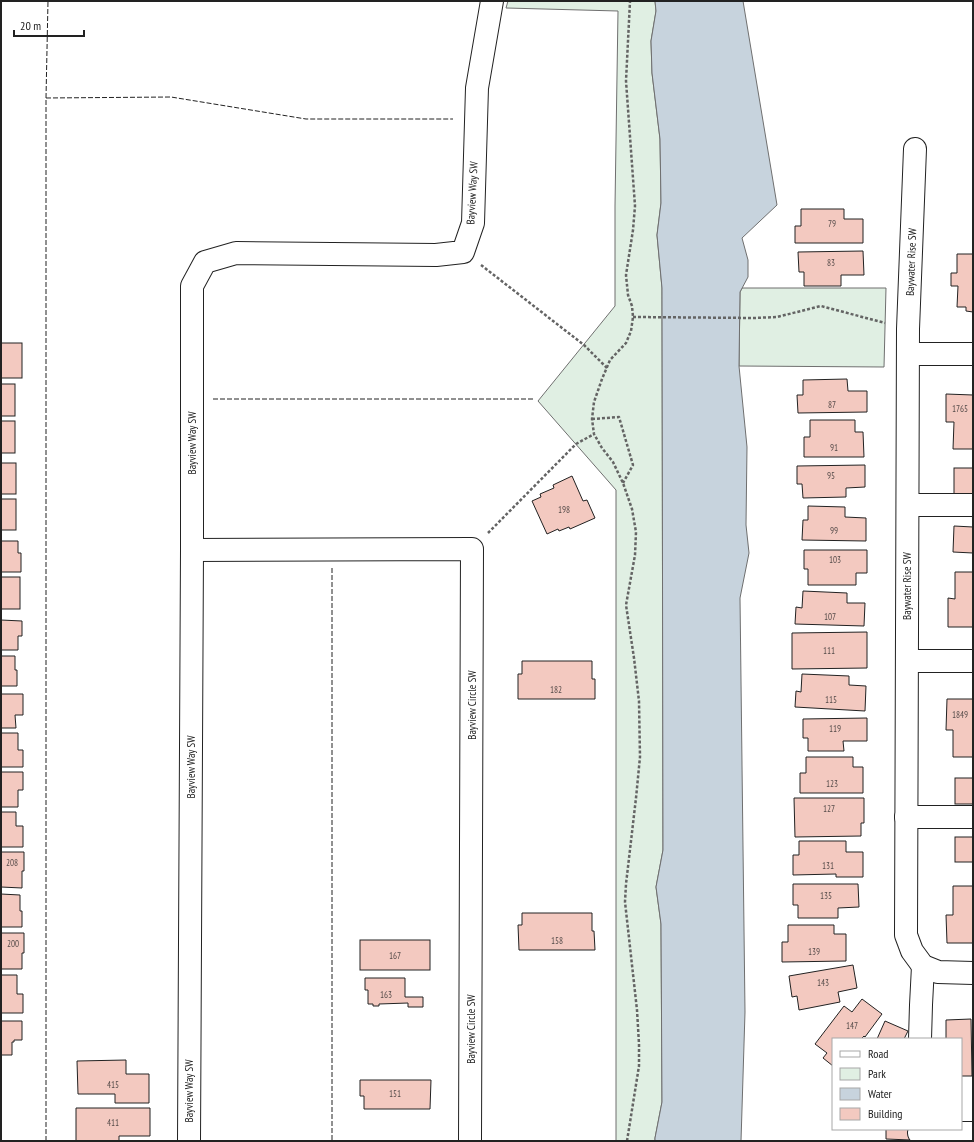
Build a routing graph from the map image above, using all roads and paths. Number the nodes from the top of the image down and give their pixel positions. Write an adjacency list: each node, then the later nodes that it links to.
1 (492, 1): 4 (street, Bayview Way SW)
2 (630, 1): 5 (path)
3 (915, 149): 6 (street, Baywater Rise SW)
4 (464, 252): 9 (path); 16 (street, Bayview Way SW)
5 (633, 317): 6 (path); 9 (path)
6 (908, 329): 7 (street, Baywater Rise SW)
7 (908, 354): 8 (street); 13 (street, Baywater Rise SW)
8 (973, 354)
9 (607, 368): 10 (path)
10 (592, 419): 11 (path); 12 (path)
11 (594, 434): 12 (path); 15 (path)
12 (623, 483): 28 (path)
13 (908, 505): 14 (street); 18 (street, Baywater Rise SW)
14 (973, 505)
15 (472, 549): 16 (street); 27 (street, Bayview Circle SW)
16 (192, 550): 26 (street, Bayview Way SW)
17 (973, 661): 18 (street)
18 (907, 662): 19 (street, Baywater Rise SW)
19 (906, 817): 20 (street); 21 (street, Baywater Rise SW)
20 (973, 817)
21 (923, 966): 22 (street); 23 (street)
22 (973, 973)
23 (920, 1038)
24 (920, 1130): 25 (street)
25 (973, 1133)
26 (189, 1141)
27 (470, 1141)
28 (627, 1141)

